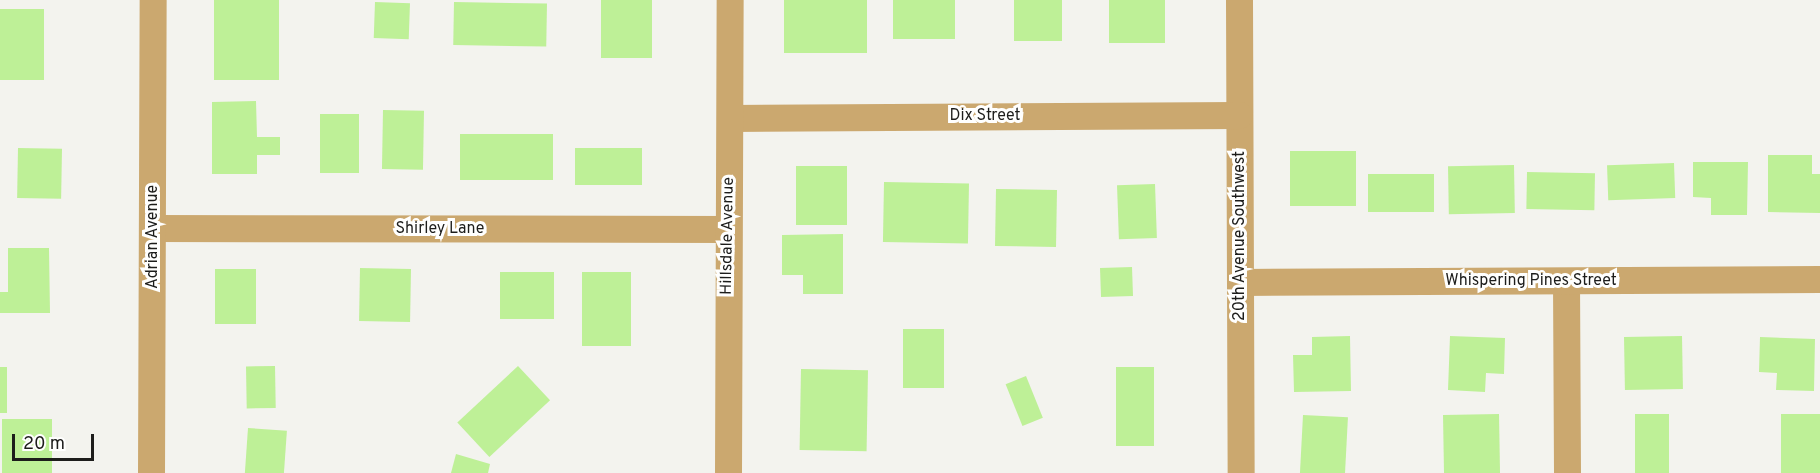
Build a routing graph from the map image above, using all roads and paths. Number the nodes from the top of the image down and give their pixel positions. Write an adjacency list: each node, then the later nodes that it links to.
1 (153, 0): 6 (street, Adrian Avenue)
2 (730, 0): 5 (street, Hillsdale Avenue)
3 (1239, 0): 4 (street, 20th Avenue Southwest)
4 (1239, 115): 5 (street, Dix Street); 10 (street, 20th Avenue Southwest)
5 (730, 118): 7 (street, Hillsdale Avenue)
6 (153, 228): 7 (street, Shirley Lane); 11 (street, Adrian Avenue)
7 (727, 229): 12 (street, Hillsdale Avenue)
8 (1820, 279): 9 (street, Whispering Pines Street)
9 (1566, 281): 10 (street, Whispering Pines Street); 14 (street)
10 (1241, 282): 13 (street, 20th Avenue Southwest)
11 (152, 473)
12 (728, 473)
13 (1241, 473)
14 (1567, 473)

